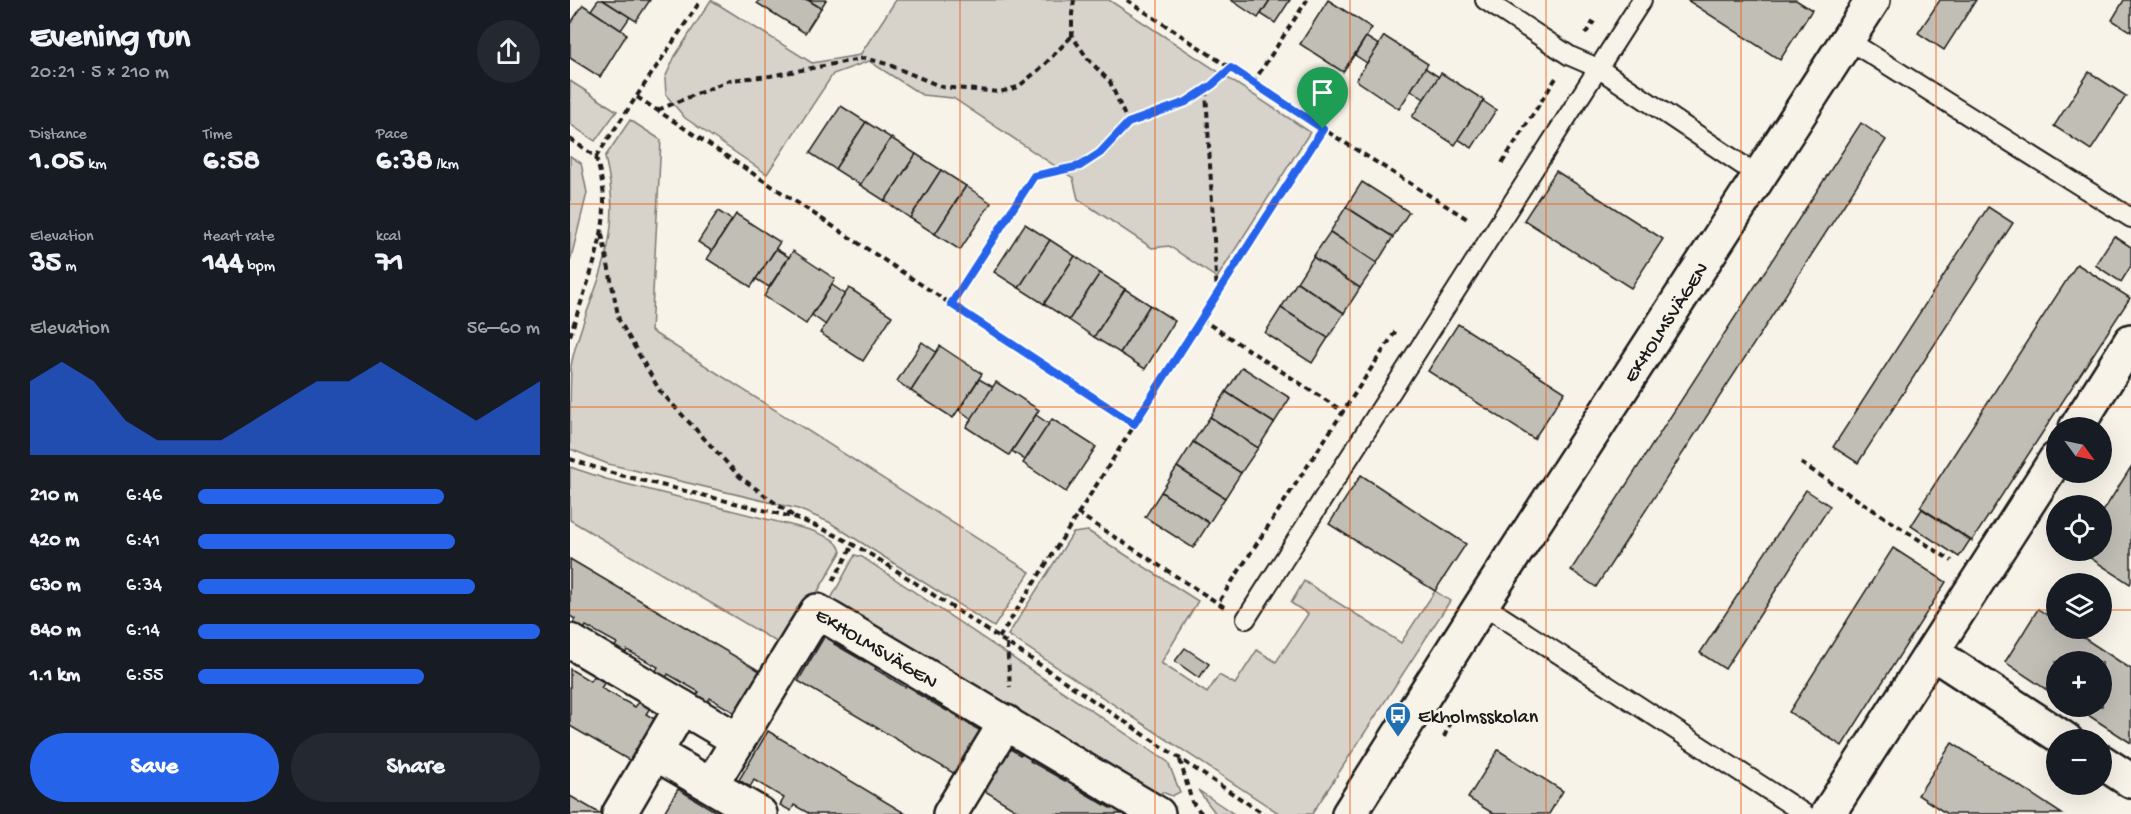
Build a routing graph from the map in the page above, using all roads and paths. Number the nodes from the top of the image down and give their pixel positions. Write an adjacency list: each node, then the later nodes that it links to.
1 (701, 0): 14 (path)
2 (1074, 0): 8 (path)
3 (1127, 0): 10 (path)
4 (1307, 0): 12 (path)
5 (1485, 0): 11 (lane)
6 (1642, 0): 11 (lane)
7 (1874, 0): 9 (street, EKHOLMSVÄGEN)
8 (1072, 36): 15 (path); 16 (path)
9 (1848, 40): 20 (street, EKHOLMSVÄGEN); 21 (lane)
10 (1231, 68): 12 (path); 13 (path)
11 (1598, 68): 20 (lane); 22 (lane)
12 (1254, 83): 17 (path)
13 (1206, 89): 16 (path); 24 (path)
14 (637, 97): 15 (path); 19 (path)
15 (657, 111): 25 (path)
16 (1128, 123): 25 (path)
17 (1323, 129): 22 (path); 24 (path)
18 (570, 139): 19 (path)
19 (596, 157): 23 (path)
20 (1760, 177): 40 (street, EKHOLMSVÄGEN)
21 (2131, 218)
22 (1496, 229): 42 (lane)
23 (602, 234): 27 (path); 36 (path)
24 (1217, 295): 26 (path)
25 (951, 304): 31 (path)
26 (1201, 320): 29 (path); 31 (path)
27 (570, 336)
28 (2131, 341): 30 (street)
29 (1343, 411)
30 (2083, 417)
31 (1134, 424): 35 (path)
32 (570, 459): 36 (path)
33 (1801, 463): 38 (path)
34 (2046, 475): 38 (street)
35 (1077, 513): 39 (path); 43 (path)
36 (796, 518): 37 (path)
37 (854, 545): 41 (path); 43 (path)
38 (1980, 579): 45 (street)
39 (1218, 603)
40 (1482, 604): 61 (street, EKHOLMSVÄGEN); 62 (lane)
41 (817, 611): 47 (street, EKHOLMSVÄGEN); 49 (street, EKHOLMSVÄGEN)
42 (1246, 620)
43 (999, 638): 51 (path)
44 (570, 641): 46 (street)
45 (1933, 653): 48 (street); 63 (street)
46 (682, 707): 49 (street); 50 (street)
47 (1006, 722): 57 (street); 58 (street, EKHOLMSVÄGEN)
48 (2049, 729)
49 (738, 740): 54 (street, EKHOLMSVÄGEN)
50 (655, 753): 54 (street); 56 (street)
51 (1179, 759): 59 (path); 60 (path)
52 (2112, 769): 53 (street)
53 (2131, 781)
54 (711, 785): 55 (street)
55 (754, 813)
56 (619, 814)
57 (950, 814)
58 (1158, 814)
59 (1202, 814)
60 (1264, 814)
61 (1349, 814)
62 (1805, 814)
63 (1828, 814)

